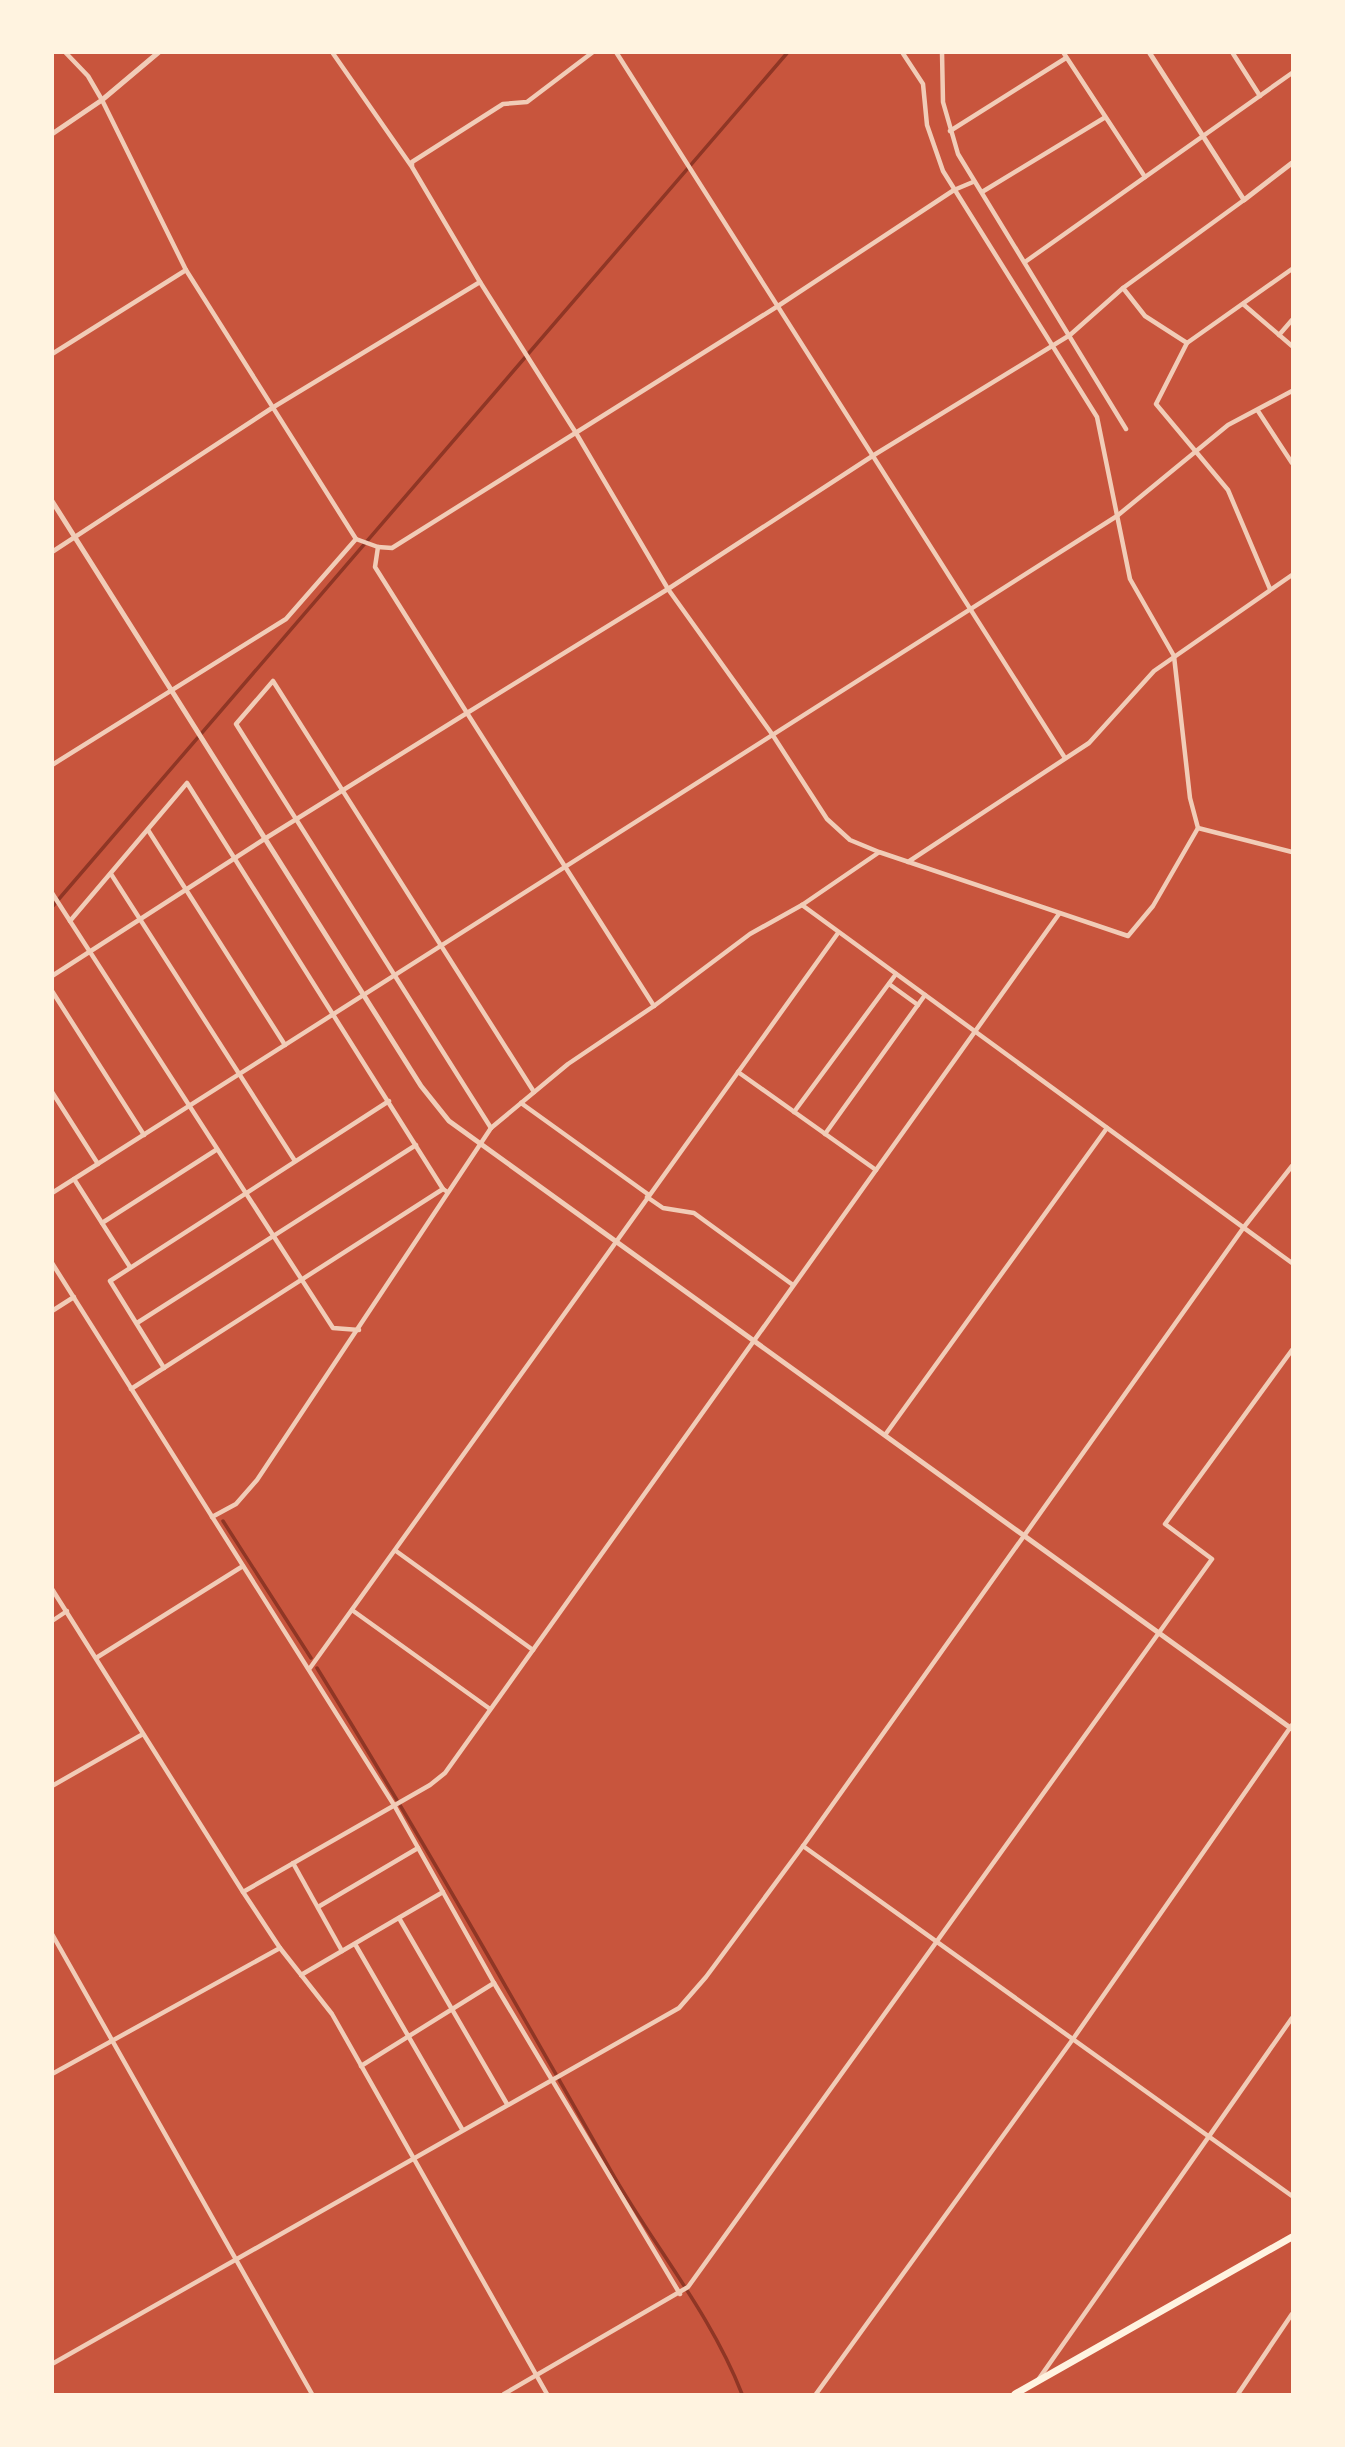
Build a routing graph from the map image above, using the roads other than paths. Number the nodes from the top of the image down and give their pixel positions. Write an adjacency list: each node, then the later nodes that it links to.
1 (65, 52): 13 (street)
2 (159, 52): 13 (street)
3 (332, 52): 19 (street)
4 (593, 52): 19 (street)
5 (616, 52): 31 (street)
6 (902, 52): 22 (street)
7 (942, 52): 15 (street)
8 (1149, 52): 17 (street)
9 (1232, 52): 12 (street)
10 (1064, 55): 14 (street); 15 (street)
11 (1293, 73): 12 (street)
12 (1260, 96): 17 (street)
13 (102, 100): 16 (street); 27 (street)
14 (1104, 118): 20 (street); 23 (street)
15 (950, 131): 21 (street)
16 (52, 134)
17 (1201, 135): 20 (street); 24 (street)
18 (1293, 163): 24 (street)
19 (412, 167): 28 (street)
20 (1145, 177): 25 (street)
21 (973, 182): 22 (street); 23 (street)
22 (954, 190): 31 (street); 36 (street)
23 (982, 192): 25 (street)
24 (1244, 200): 29 (street)
25 (1025, 262): 33 (street)
26 (1293, 269): 30 (street)
27 (186, 270): 38 (street); 40 (street)
28 (480, 282): 40 (street); 43 (street)
29 (1123, 288): 33 (street); 35 (street)
30 (1244, 304): 34 (street); 35 (street)
31 (778, 306): 43 (street); 45 (street)
32 (1293, 320): 34 (street)
33 (1070, 335): 36 (street); 42 (street)
34 (1279, 335): 37 (street)
35 (1186, 342): 44 (street)
36 (1053, 346): 45 (street); 48 (street)
37 (1293, 346)
38 (52, 354)
39 (1293, 391): 41 (street)
40 (272, 408): 49 (street); 50 (street)
41 (1258, 411): 44 (street); 46 (street)
42 (1126, 429)
43 (576, 433): 51 (street); 54 (street)
44 (1195, 449): 48 (street); 55 (street)
45 (874, 455): 54 (street); 56 (street)
46 (1293, 463)
47 (52, 500): 49 (street)
48 (1117, 516): 56 (street); 57 (street)
49 (76, 537): 52 (street); 58 (street)
50 (356, 539): 51 (street); 58 (street)
51 (378, 547): 59 (street)
52 (52, 552)
53 (1293, 575): 55 (street)
54 (668, 589): 59 (street); 60 (street)
55 (1270, 589): 57 (street)
56 (972, 610): 60 (street); 61 (street)
57 (1174, 656): 61 (street); 65 (street)
58 (173, 689): 62 (street); 67 (street)
59 (467, 713): 63 (street); 72 (street)
60 (772, 734): 68 (street); 72 (street)
61 (1065, 758): 71 (street)
62 (52, 765)
63 (341, 791): 64 (street); 64 (street); 81 (street)
64 (296, 819): 67 (street); 85 (street)
65 (1198, 828): 69 (street); 77 (street)
66 (148, 830): 70 (street); 73 (street); 74 (street)
67 (266, 838): 70 (street); 88 (street)
68 (878, 852): 71 (street); 76 (street)
69 (1293, 852)
70 (235, 858): 74 (street); 92 (street)
71 (907, 862): 77 (street)
72 (565, 867): 81 (street); 91 (street)
73 (111, 874): 78 (street); 79 (street)
74 (186, 889): 78 (street); 94 (street)
75 (52, 893): 79 (street)
76 (802, 905): 80 (street); 91 (street)
77 (1059, 914): 93 (street)
78 (139, 919): 82 (street); 96 (street)
79 (70, 921): 82 (street)
80 (838, 933): 83 (street); 95 (street)
81 (441, 947): 85 (street); 98 (street)
82 (89, 951): 84 (street); 101 (street)
83 (896, 974): 86 (street); 89 (street)
84 (52, 976)
85 (395, 976): 88 (street); 103 (street)
86 (889, 984): 90 (street); 102 (street)
87 (52, 991): 106 (street)
88 (365, 995): 92 (street); 108 (street)
89 (925, 995): 90 (street); 93 (street)
90 (918, 1005): 105 (street)
91 (654, 1006): 98 (street)
92 (335, 1014): 94 (street); 99 (street)
93 (976, 1032): 104 (street); 113 (street)
94 (285, 1045): 96 (street)
95 (738, 1072): 102 (street); 118 (street)
96 (240, 1074): 101 (street); 110 (street)
97 (52, 1092): 111 (street)
98 (534, 1092): 100 (street)
99 (389, 1101): 107 (street); 110 (street)
100 (521, 1103): 103 (street); 118 (street)
101 (188, 1107): 106 (street); 109 (street)
102 (794, 1112): 105 (street)
103 (491, 1128): 108 (street)
104 (1108, 1128): 120 (street); 136 (street)
105 (825, 1134): 113 (street)
106 (144, 1135): 111 (street)
107 (416, 1145): 115 (street); 121 (street)
108 (480, 1146): 115 (street); 122 (street)
109 (216, 1150): 117 (street); 119 (street)
110 (295, 1161): 117 (street)
111 (98, 1164): 114 (street)
112 (1293, 1166): 120 (street)
113 (876, 1170): 127 (street)
114 (74, 1179): 116 (street); 119 (street)
115 (446, 1191): 126 (street); 131 (street)
116 (52, 1193)
117 (244, 1194): 121 (street); 125 (street)
118 (648, 1196): 122 (street); 127 (street)
119 (102, 1223): 125 (street)
120 (1244, 1227): 124 (street); 138 (street)
121 (272, 1238): 126 (street); 130 (street)
122 (615, 1242): 132 (street); 139 (street)
123 (52, 1263): 128 (street)
124 (1293, 1263)
125 (130, 1268): 130 (street)
126 (301, 1282): 131 (street); 134 (street)
127 (793, 1285): 132 (street)
128 (74, 1297): 129 (street); 135 (street)
129 (52, 1311)
130 (137, 1324): 134 (street)
131 (359, 1330): 137 (street)
132 (753, 1341): 136 (street); 146 (street)
133 (1293, 1350): 145 (street)
134 (164, 1368): 135 (street)
135 (131, 1389): 137 (street)
136 (885, 1435): 138 (street)
137 (212, 1517): 140 (street)
138 (1023, 1534): 145 (street); 154 (street)
139 (396, 1551): 142 (street); 146 (street)
140 (243, 1566): 147 (street); 148 (street)
141 (52, 1589): 143 (street)
142 (352, 1610): 148 (street); 149 (street)
143 (67, 1611): 144 (street); 147 (street)
144 (52, 1620)
145 (1160, 1632): 150 (street); 162 (street)
146 (533, 1650): 149 (street)
147 (96, 1658): 151 (street)
148 (310, 1668): 153 (street)
149 (490, 1709): 153 (street)
150 (1292, 1727): 171 (street)
151 (143, 1734): 152 (street); 157 (street)
152 (52, 1786)
153 (394, 1805): 155 (street); 156 (street)
154 (803, 1846): 162 (street); 175 (street)
155 (418, 1848): 158 (street); 159 (street)
156 (293, 1863): 157 (street); 159 (street)
157 (243, 1892): 164 (street)
158 (443, 1892): 160 (street); 167 (street)
159 (318, 1908): 165 (street)
160 (399, 1918): 163 (street); 168 (street)
161 (52, 1934): 172 (street)
162 (936, 1940): 171 (street); 183 (street)
163 (355, 1944): 165 (street); 170 (street)
164 (280, 1948): 166 (street); 172 (street)
165 (342, 1951): 166 (street)
166 (302, 1975): 173 (street)
167 (494, 1983): 168 (street); 175 (street)
168 (452, 2009): 170 (street); 176 (street)
169 (1293, 2018): 178 (street)
170 (408, 2036): 173 (street); 177 (street)
171 (1073, 2039): 178 (street); 192 (street)
172 (113, 2040): 174 (street); 182 (street)
173 (361, 2066): 179 (street)
174 (52, 2074)
175 (552, 2079): 176 (street); 183 (street)
176 (507, 2104): 177 (street)
177 (462, 2129): 179 (street)
178 (1211, 2134): 180 (street); 187 (street)
179 (412, 2158): 182 (street); 186 (street)
180 (1293, 2196)
181 (1293, 2237): 187 (main road)
182 (235, 2260): 185 (street); 189 (street)
183 (680, 2294): 186 (street)
184 (1293, 2314): 193 (street)
185 (52, 2364)
186 (537, 2376): 190 (street); 191 (street)
187 (1037, 2381): 188 (main road)
188 (1015, 2394)
189 (312, 2395)
190 (504, 2395)
191 (547, 2395)
192 (816, 2395)
193 (1238, 2395)

